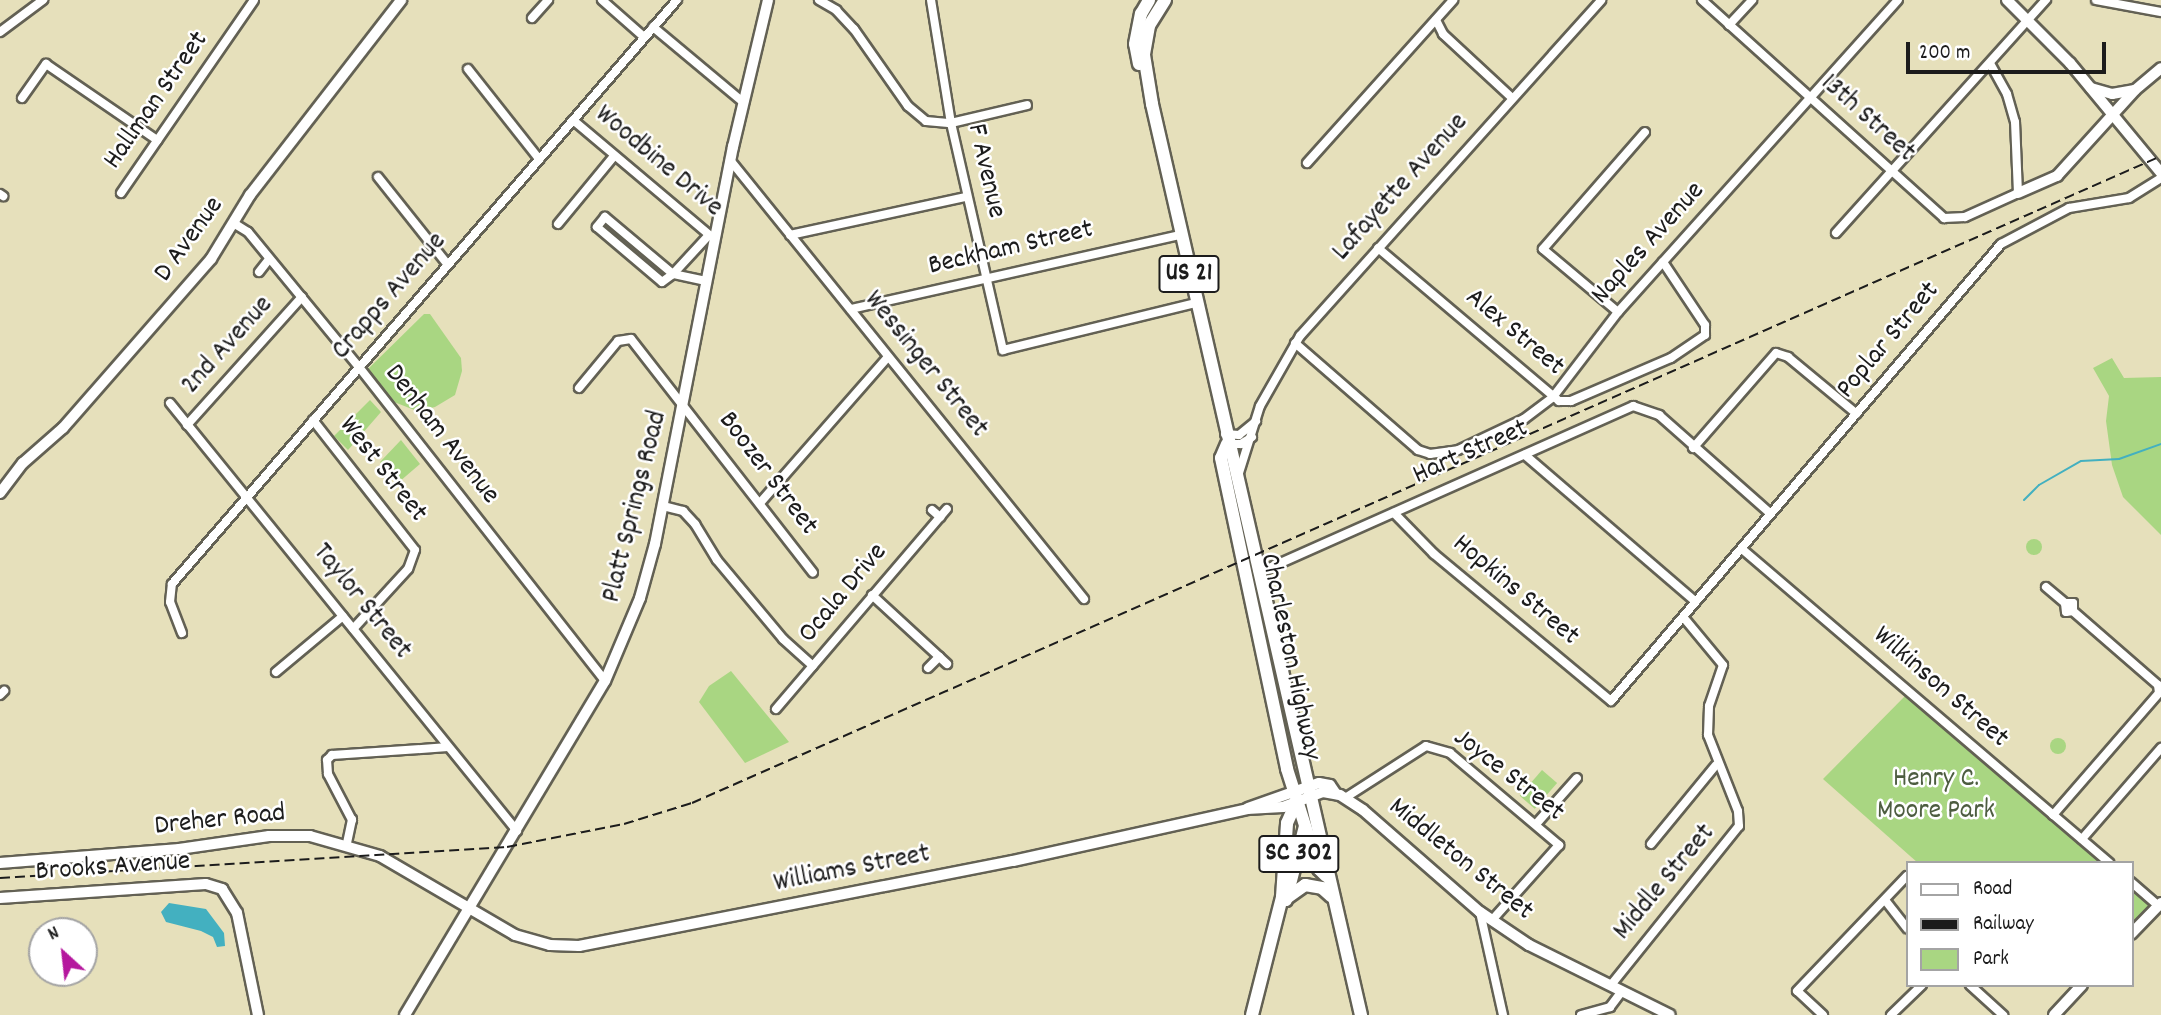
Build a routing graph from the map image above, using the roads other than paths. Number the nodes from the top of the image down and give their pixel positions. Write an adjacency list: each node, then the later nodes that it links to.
1 (43, 0): 26 (street)
2 (254, 0): 43 (street, Hallman Street)
3 (548, 0): 21 (street)
4 (602, 0): 27 (street)
5 (677, 0): 25 (street, Crapps Avenue)
6 (768, 0): 36 (main road, Platt Springs Road)
7 (818, 0): 41 (street)
8 (931, 0): 41 (street, F Avenue)
9 (1149, 0): 37 (main road, Charleston Highway / US 21)
10 (1164, 0): 37 (main road, Charleston Highway / US 21)
11 (1453, 0): 22 (street)
12 (1601, 0): 35 (street, Lafayette Avenue)
13 (1702, 0): 24 (street, 13th Street)
14 (1752, 0): 24 (street)
15 (1898, 0): 33 (street, Naples Avenue)
16 (2007, 0): 23 (main road)
17 (2046, 0): 23 (street)
18 (2096, 0): 20 (street)
19 (398, 1): 54 (street, D Avenue)
20 (2161, 12)
21 (532, 18)
22 (1436, 20): 35 (street); 47 (street)
23 (2029, 20): 28 (street); 31 (main road)
24 (1729, 25): 33 (street, 13th Street)
25 (653, 27): 27 (street, Crapps Avenue); 36 (street)
26 (0, 32)
27 (644, 37): 40 (street, Crapps Avenue)
28 (1990, 63): 48 (street); 52 (street)
29 (2161, 68): 32 (street)
30 (468, 69): 45 (street)
31 (2090, 88): 32 (main road); 39 (main road)
32 (2136, 90): 39 (street)
33 (1809, 97): 48 (street, 13th Street); 62 (street, Naples Avenue)
34 (22, 98): 43 (street)
35 (1512, 98): 60 (street, Lafayette Avenue)
36 (743, 102): 46 (main road, Platt Springs Road)
37 (1152, 104): 58 (main road, Charleston Highway / US 21)
38 (1027, 105): 41 (street)
39 (2112, 114): 49 (main road); 52 (street)
40 (573, 120): 44 (street, Woodbine Drive); 45 (street, Crapps Avenue)
41 (951, 123): 53 (street, F Avenue)
42 (1645, 132): 71 (street)
43 (158, 141): 51 (street, Hallman Street)
44 (614, 156): 55 (street); 59 (street, Woodbine Drive)
45 (539, 159): 63 (street, Crapps Avenue)
46 (730, 160): 57 (street, Wessinger Street); 59 (main road, Platt Springs Road)
47 (1307, 163)
48 (1891, 172): 52 (street, 13th Street); 56 (street)
49 (2161, 176): 79 (street, Poplar Street)
50 (378, 177): 63 (street)
51 (121, 193)
52 (2018, 193)
53 (966, 197): 57 (street); 66 (street, F Avenue)
54 (235, 224): 61 (street, Denham Avenue); 88 (street, D Avenue)
55 (558, 224)
56 (1836, 233)
57 (790, 235): 70 (street, Wessinger Street)
58 (1181, 235): 66 (street, Beckham Street); 69 (main road, Charleston Highway / US 21)
59 (712, 237): 65 (street); 67 (main road, Platt Springs Road)
60 (1378, 248): 72 (street, Lafayette Avenue); 76 (street, Alex Street)
61 (269, 259): 64 (street); 68 (street, Denham Avenue)
62 (1663, 262): 71 (street, Naples Avenue); 76 (street, Alex Street)
63 (448, 265): 74 (street, Crapps Avenue)
64 (259, 272)
65 (673, 274): 65 (street); 67 (street)
66 (986, 278): 69 (street, F Avenue); 70 (street, Beckham Street)
67 (706, 282): 78 (main road, Platt Springs Road)
68 (302, 297): 74 (street, Denham Avenue); 82 (street, 2nd Avenue)
69 (1196, 303): 84 (main road, Charleston Highway / US 21)
70 (851, 309): 73 (street, Wessinger Street)
71 (1618, 312): 76 (street, Naples Avenue)
72 (1295, 343): 76 (street, Naples Avenue); 81 (street, Lafayette Avenue)
73 (888, 357): 90 (street); 102 (street, Wessinger Street)
74 (359, 367): 80 (street, Crapps Avenue); 113 (street, Denham Avenue)
75 (579, 388): 78 (street, Boozer Street)
76 (1553, 397)
77 (170, 403): 82 (street, Taylor Street)
78 (684, 403): 90 (street, Boozer Street); 91 (main road, Platt Springs Road)
79 (1857, 414): 85 (street); 95 (street, Poplar Street)
80 (313, 420): 89 (street, Crapps Avenue); 106 (street, West Street)
81 (1255, 421): 83 (street, Lafayette Avenue); 84 (street)
82 (187, 425): 89 (street, Taylor Street)
83 (1252, 437): 84 (street); 87 (street, Lafayette Avenue)
84 (1226, 439): 87 (main road, Charleston Highway / US 21); 122 (main road, Charleston Highway / US 21)
85 (1693, 448): 86 (street, Hart Street); 95 (street)
86 (1525, 455): 94 (street, Hart Street); 103 (street)
87 (1237, 478): 99 (main road, Charleston Highway / US 21)
88 (0, 493)
89 (247, 496): 104 (street, Taylor Street); 107 (street, Crapps Avenue)
90 (760, 503): 98 (street, Boozer Street)
91 (663, 506): 110 (street); 113 (main road, Platt Springs Road)
92 (947, 509): 96 (street, Ocala Drive)
93 (932, 510): 96 (street)
94 (1394, 513): 99 (street, Hart Street); 116 (street, Hopkins Street)
95 (1772, 514): 97 (street, Poplar Street)
96 (940, 517): 101 (street, Ocala Drive)
97 (1742, 549): 103 (street, Poplar Street); 124 (street, Wilkinson Street)
98 (813, 573)
99 (1258, 573): 122 (main road, Charleston Highway / US 21)
100 (2046, 587): 124 (street)
101 (872, 594): 108 (street); 110 (street, Ocala Drive)
102 (1084, 599)
103 (1696, 602): 105 (street, Poplar Street)
104 (343, 616): 106 (street, Taylor Street); 112 (street)
105 (1684, 618): 116 (street, Poplar Street); 120 (street, Middle Street)
106 (353, 629): 118 (street, Taylor Street)
107 (182, 634)
108 (939, 657): 109 (street); 111 (street)
109 (947, 664)
110 (813, 666): 115 (street, Ocala Drive)
111 (928, 668)
112 (276, 672)
113 (605, 681): 127 (main road, Platt Springs Road)
114 (774, 694): 115 (street)
115 (782, 701): 117 (street, Ocala Drive)
116 (1611, 701)
117 (775, 709)
118 (448, 747): 127 (street, Taylor Street); 129 (street)
119 (2161, 748): 128 (street)
120 (1716, 765): 130 (street); 147 (street, Middle Street)
121 (1577, 778): 125 (street)
122 (1297, 795): 123 (street, Middleton Street); 126 (main road, SC 302); 133 (main road, Charleston Highway / US 21); 140 (main road, SC 302); 141 (street, Williams Street)
123 (1341, 796): 125 (street, Joyce Street); 143 (street, Middleton Street)
124 (2053, 814): 128 (street, Wilkinson Street)
125 (1537, 823): 144 (street, Joyce Street)
126 (1306, 825): 133 (main road, Charleston Highway / US 21); 137 (main road, SC 302)
127 (517, 831): 141 (main road, Platt Springs Road)
128 (2082, 839): 131 (street, Wilkinson Street)
129 (347, 843): 132 (street, Dreher Road); 141 (street, Dreher Road)
130 (1651, 844)
131 (2107, 861)
132 (0, 863)
133 (1326, 876): 136 (main road, Charleston Highway / US 21)
134 (1906, 877): 139 (street)
135 (2133, 884): 142 (street)
136 (1331, 896): 137 (main road); 156 (main road, Charleston Highway / US 21)
137 (1288, 897): 140 (main road, SC 302)
138 (0, 898): 153 (street, Brooks Avenue)
139 (1885, 900): 145 (street); 160 (street)
140 (1279, 908): 155 (main road, SC 302)
141 (471, 909): 154 (main road, Platt Springs Road)
142 (2159, 910): 146 (street)
143 (1480, 912): 144 (street, Middleton Street); 157 (street)
144 (1494, 918): 147 (street, Middleton Street)
145 (1906, 927)
146 (2133, 932)
147 (1611, 985): 151 (street, Middleton Street)
148 (1920, 987): 161 (street)
149 (1972, 987): 162 (street)
150 (2080, 987): 163 (street)
151 (1622, 991): 152 (street); 159 (street, Middleton Street)
152 (1603, 1013): 158 (street)
153 (258, 1015)
154 (405, 1015)
155 (1252, 1015)
156 (1361, 1015)
157 (1503, 1015)
158 (1581, 1015)
159 (1670, 1015)
160 (1823, 1015)
161 (1891, 1015)
162 (2003, 1015)
163 (2054, 1015)

